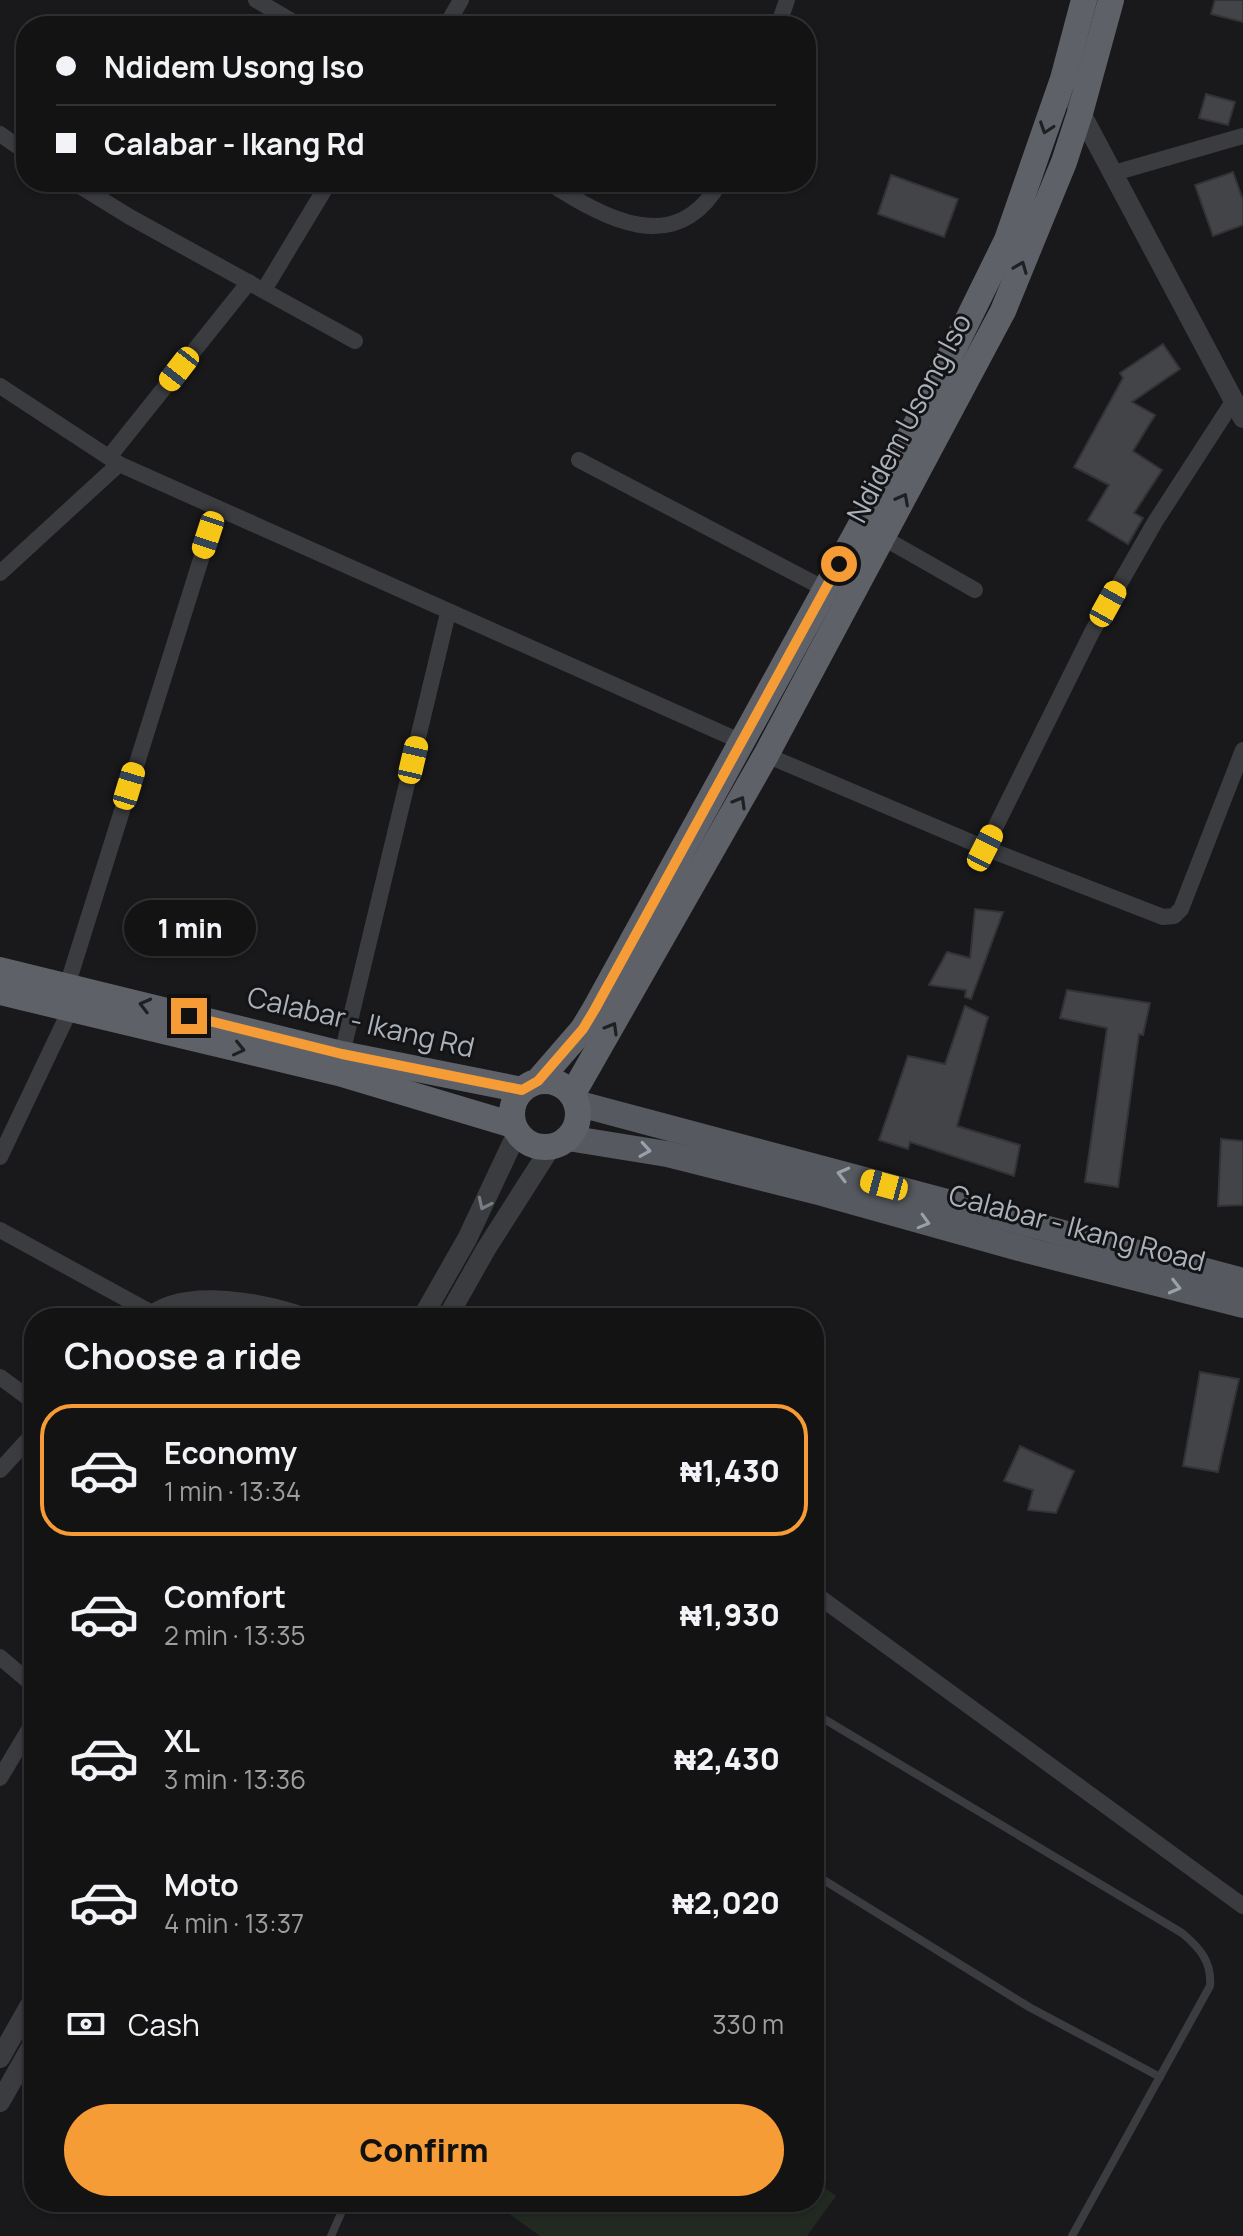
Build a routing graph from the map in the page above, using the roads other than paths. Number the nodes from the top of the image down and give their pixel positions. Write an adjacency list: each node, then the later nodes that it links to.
1 (256, 0): 4 (street)
2 (1084, 0): 5 (highway, Ndidem Usong Iso)
3 (1111, 0): 6 (highway, Ndidem Usong Iso)
4 (283, 16)
5 (1063, 79): 6 (street); 23 (highway, Ndidem Usong Iso, one-way to 23)
6 (1080, 113): 8 (street); 21 (highway, Ndidem Usong Iso, one-way to 6)
7 (1243, 136): 8 (street)
8 (1114, 173): 17 (street)
9 (89, 192): 13 (street)
10 (323, 192): 14 (street)
11 (563, 192): 12 (street)
12 (713, 192)
13 (249, 282): 14 (street); 19 (street)
14 (264, 290): 15 (street)
15 (355, 341)
16 (0, 386): 19 (street)
17 (1238, 409): 29 (street)
18 (579, 460): 23 (street)
19 (114, 461): 20 (street); 22 (street)
20 (217, 508): 25 (street); 32 (street)
21 (882, 537): 24 (street); 28 (highway, Ndidem Usong Iso)
22 (0, 573)
23 (825, 589): 26 (highway, Ndidem Usong Iso)
24 (975, 590)
25 (448, 613): 26 (street); 33 (street)
26 (742, 742): 34 (highway, Ndidem Usong Iso)
27 (1243, 750): 29 (street)
28 (766, 755): 29 (street); 35 (highway, Ndidem Usong Iso, one-way to 28)
29 (985, 848)
30 (0, 970): 32 (highway, Calabar - Ikang Rd)
31 (0, 992): 32 (highway, Calabar - Ikang Rd)
32 (68, 998): 33 (highway, Calabar - Ikang Rd, one-way to 32); 36 (highway, Calabar - Ikang Rd, one-way to 36); 38 (street)
33 (342, 1054): 34 (highway, Calabar - Ikang Rd)
34 (530, 1086): 35 (highway); 36 (highway)
35 (574, 1099): 37 (highway); 40 (main road, Calabar - Ikang Road, one-way to 35)
36 (515, 1129): 37 (highway); 45 (street, one-way to 45)
37 (559, 1142): 41 (main road, Calabar - Ikang Road, one-way to 41); 46 (street)
38 (0, 1157)
39 (0, 1230): 42 (street)
40 (1243, 1281)
41 (1243, 1305)
42 (137, 1308)
43 (167, 1308): 44 (street)
44 (277, 1308)
45 (428, 1308)
46 (453, 1308)
47 (0, 1377): 48 (street)
48 (24, 1395)
49 (24, 1444): 50 (street)
50 (0, 1470)
51 (824, 1600): 58 (street)
52 (0, 1657): 53 (street)
53 (24, 1677)
54 (824, 1719): 62 (lane)
55 (24, 1738): 56 (street)
56 (0, 1778)
57 (824, 1880): 62 (lane)
58 (1243, 1906)
59 (24, 2016): 60 (street)
60 (0, 2058)
61 (24, 2060): 63 (street)
62 (1160, 2077): 66 (lane)
63 (0, 2102)
64 (342, 2212): 65 (lane)
65 (331, 2236)
66 (1072, 2236)

